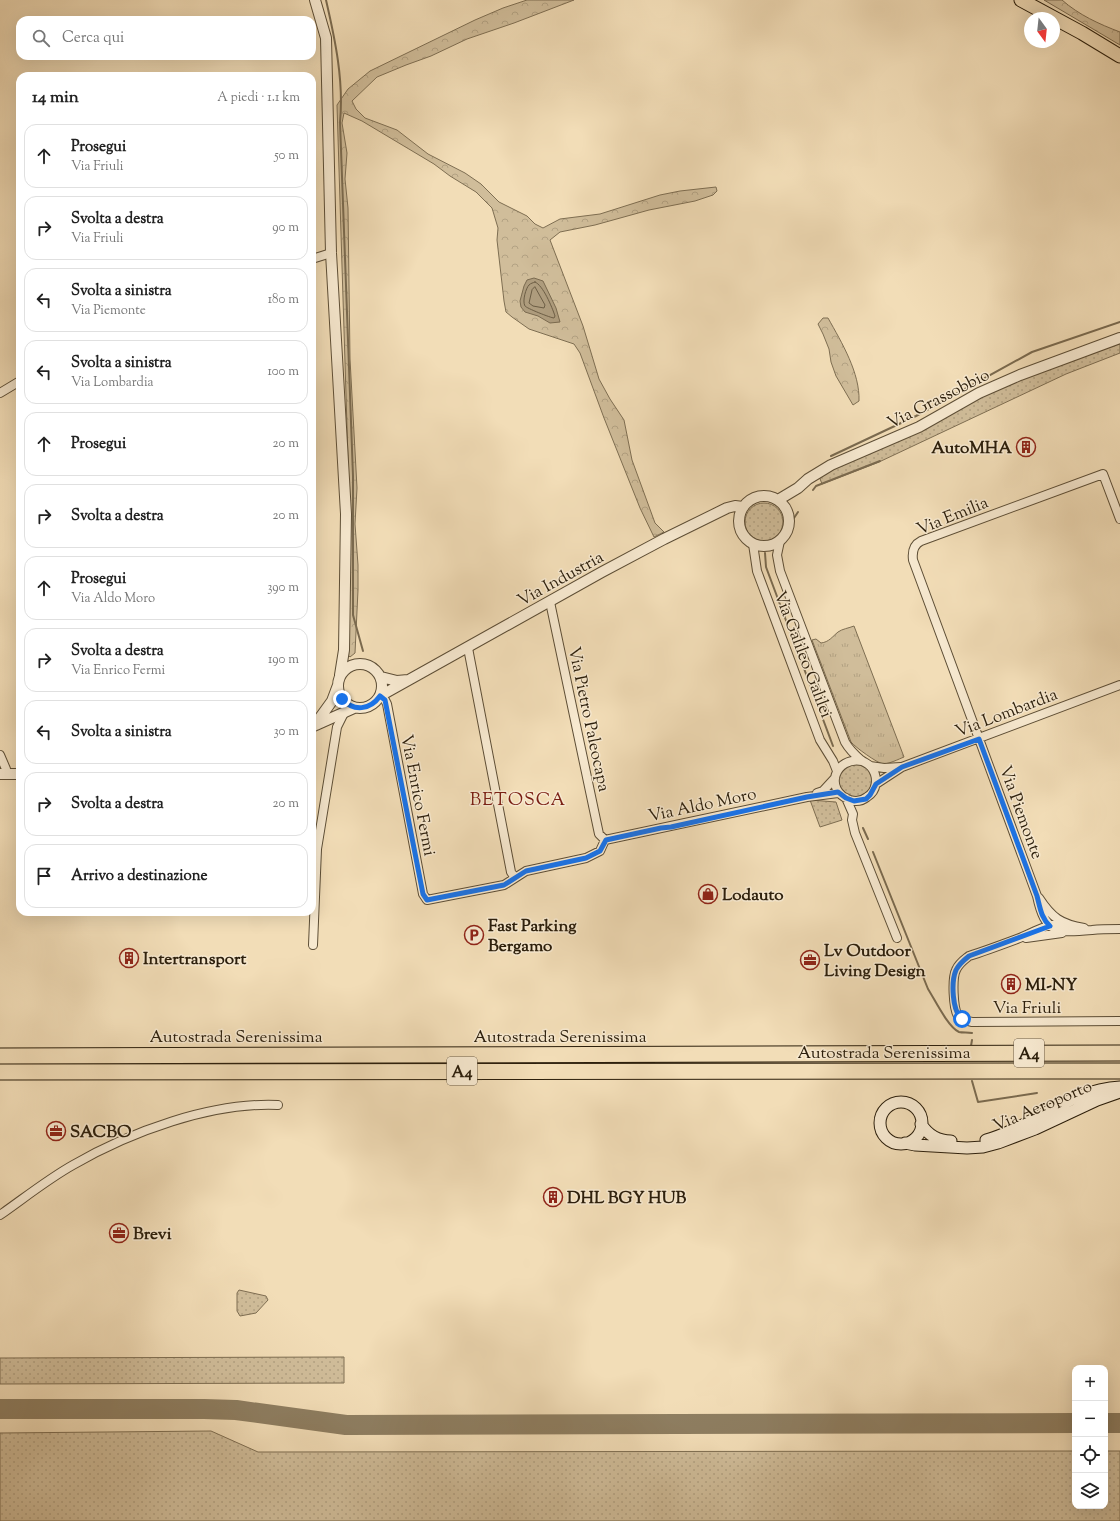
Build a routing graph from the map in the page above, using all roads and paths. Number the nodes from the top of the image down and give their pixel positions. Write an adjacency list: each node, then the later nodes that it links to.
1 (315, 0): 4 (street)
2 (1021, 0): 3 (highway)
3 (1120, 56)
4 (331, 253): 5 (street); 20 (street)
5 (316, 258)
6 (1120, 338): 9 (street, Via Grassobbio)
7 (16, 384): 8 (street)
8 (0, 392)
9 (798, 488): 10 (street, Via Grassobbio); 13 (street)
10 (778, 500): 11 (street); 13 (street)
11 (742, 507): 12 (street, Via Industria); 15 (street)
12 (727, 508): 15 (street); 18 (street, Via Industria)
13 (789, 516): 16 (street)
14 (1120, 519): 34 (street, Via Emilia)
15 (738, 525): 17 (street)
16 (780, 541): 17 (street); 36 (street)
17 (753, 544): 41 (street, Via Galileo Galilei)
18 (550, 602): 19 (street, Via Industria); 48 (street, Via Pietro Paleocapa)
19 (468, 648): 23 (street, Via Industria); 49 (street)
20 (344, 650): 21 (street); 24 (street)
21 (361, 663): 22 (street); 24 (street)
22 (381, 677): 23 (street, Via Industria); 26 (street)
23 (412, 679): 26 (street, Via Industria)
24 (339, 680): 27 (street); 28 (street)
25 (1120, 685): 34 (street, Via Lombardia)
26 (380, 696): 28 (street); 49 (street, Via Enrico Fermi)
27 (332, 701): 29 (street); 30 (street)
28 (354, 708): 29 (street)
29 (340, 714): 31 (street); 33 (street)
30 (316, 724)
31 (316, 725)
32 (316, 725): 33 (street)
33 (337, 727): 50 (street)
34 (979, 739): 38 (street, Via Lombardia); 51 (street, Via Piemonte)
35 (0, 755): 39 (street)
36 (862, 761): 37 (street); 41 (street)
37 (870, 766): 38 (street, Via Lombardia); 42 (street)
38 (902, 767): 42 (street, Via Lombardia)
39 (3, 774): 40 (street)
40 (16, 774)
41 (836, 775): 43 (street); 44 (street, Via Aldo Moro)
42 (876, 784): 46 (street)
43 (838, 792): 44 (street, Via Aldo Moro); 45 (street)
44 (807, 797): 48 (street, Via Aldo Moro)
45 (846, 798): 46 (street); 47 (street)
46 (866, 799): 47 (street)
47 (853, 814): 58 (street)
48 (606, 840): 49 (street)
49 (516, 878)
50 (316, 887)
51 (1037, 896): 53 (street, Via Piemonte); 54 (street, Via Piemonte)
52 (315, 916): 60 (street)
53 (1064, 923): 54 (street, Via Friuli); 55 (street, Via Piemonte)
54 (1050, 926): 57 (street, Via Piemonte); 59 (street, Via Friuli)
55 (1095, 929): 56 (street, Via Piemonte); 57 (street, Via Piemonte)
56 (1120, 929)
57 (1070, 932): 59 (street, Via Friuli)
58 (896, 938)
59 (1019, 938): 61 (street, Via Friuli)
60 (313, 945)
61 (1120, 1021)
62 (1120, 1053): 63 (highway, Autostrada Serenissima / A4)
63 (0, 1056)
64 (1120, 1071): 65 (highway, Autostrada Serenissima / A4)
65 (0, 1072)
66 (1120, 1087): 69 (main road, Via Aeroporto)
67 (1120, 1092): 70 (main road, Via Aeroporto)
68 (278, 1105): 71 (street)
69 (921, 1124): 70 (main road); 70 (main road)
70 (905, 1143)
71 (0, 1215)

